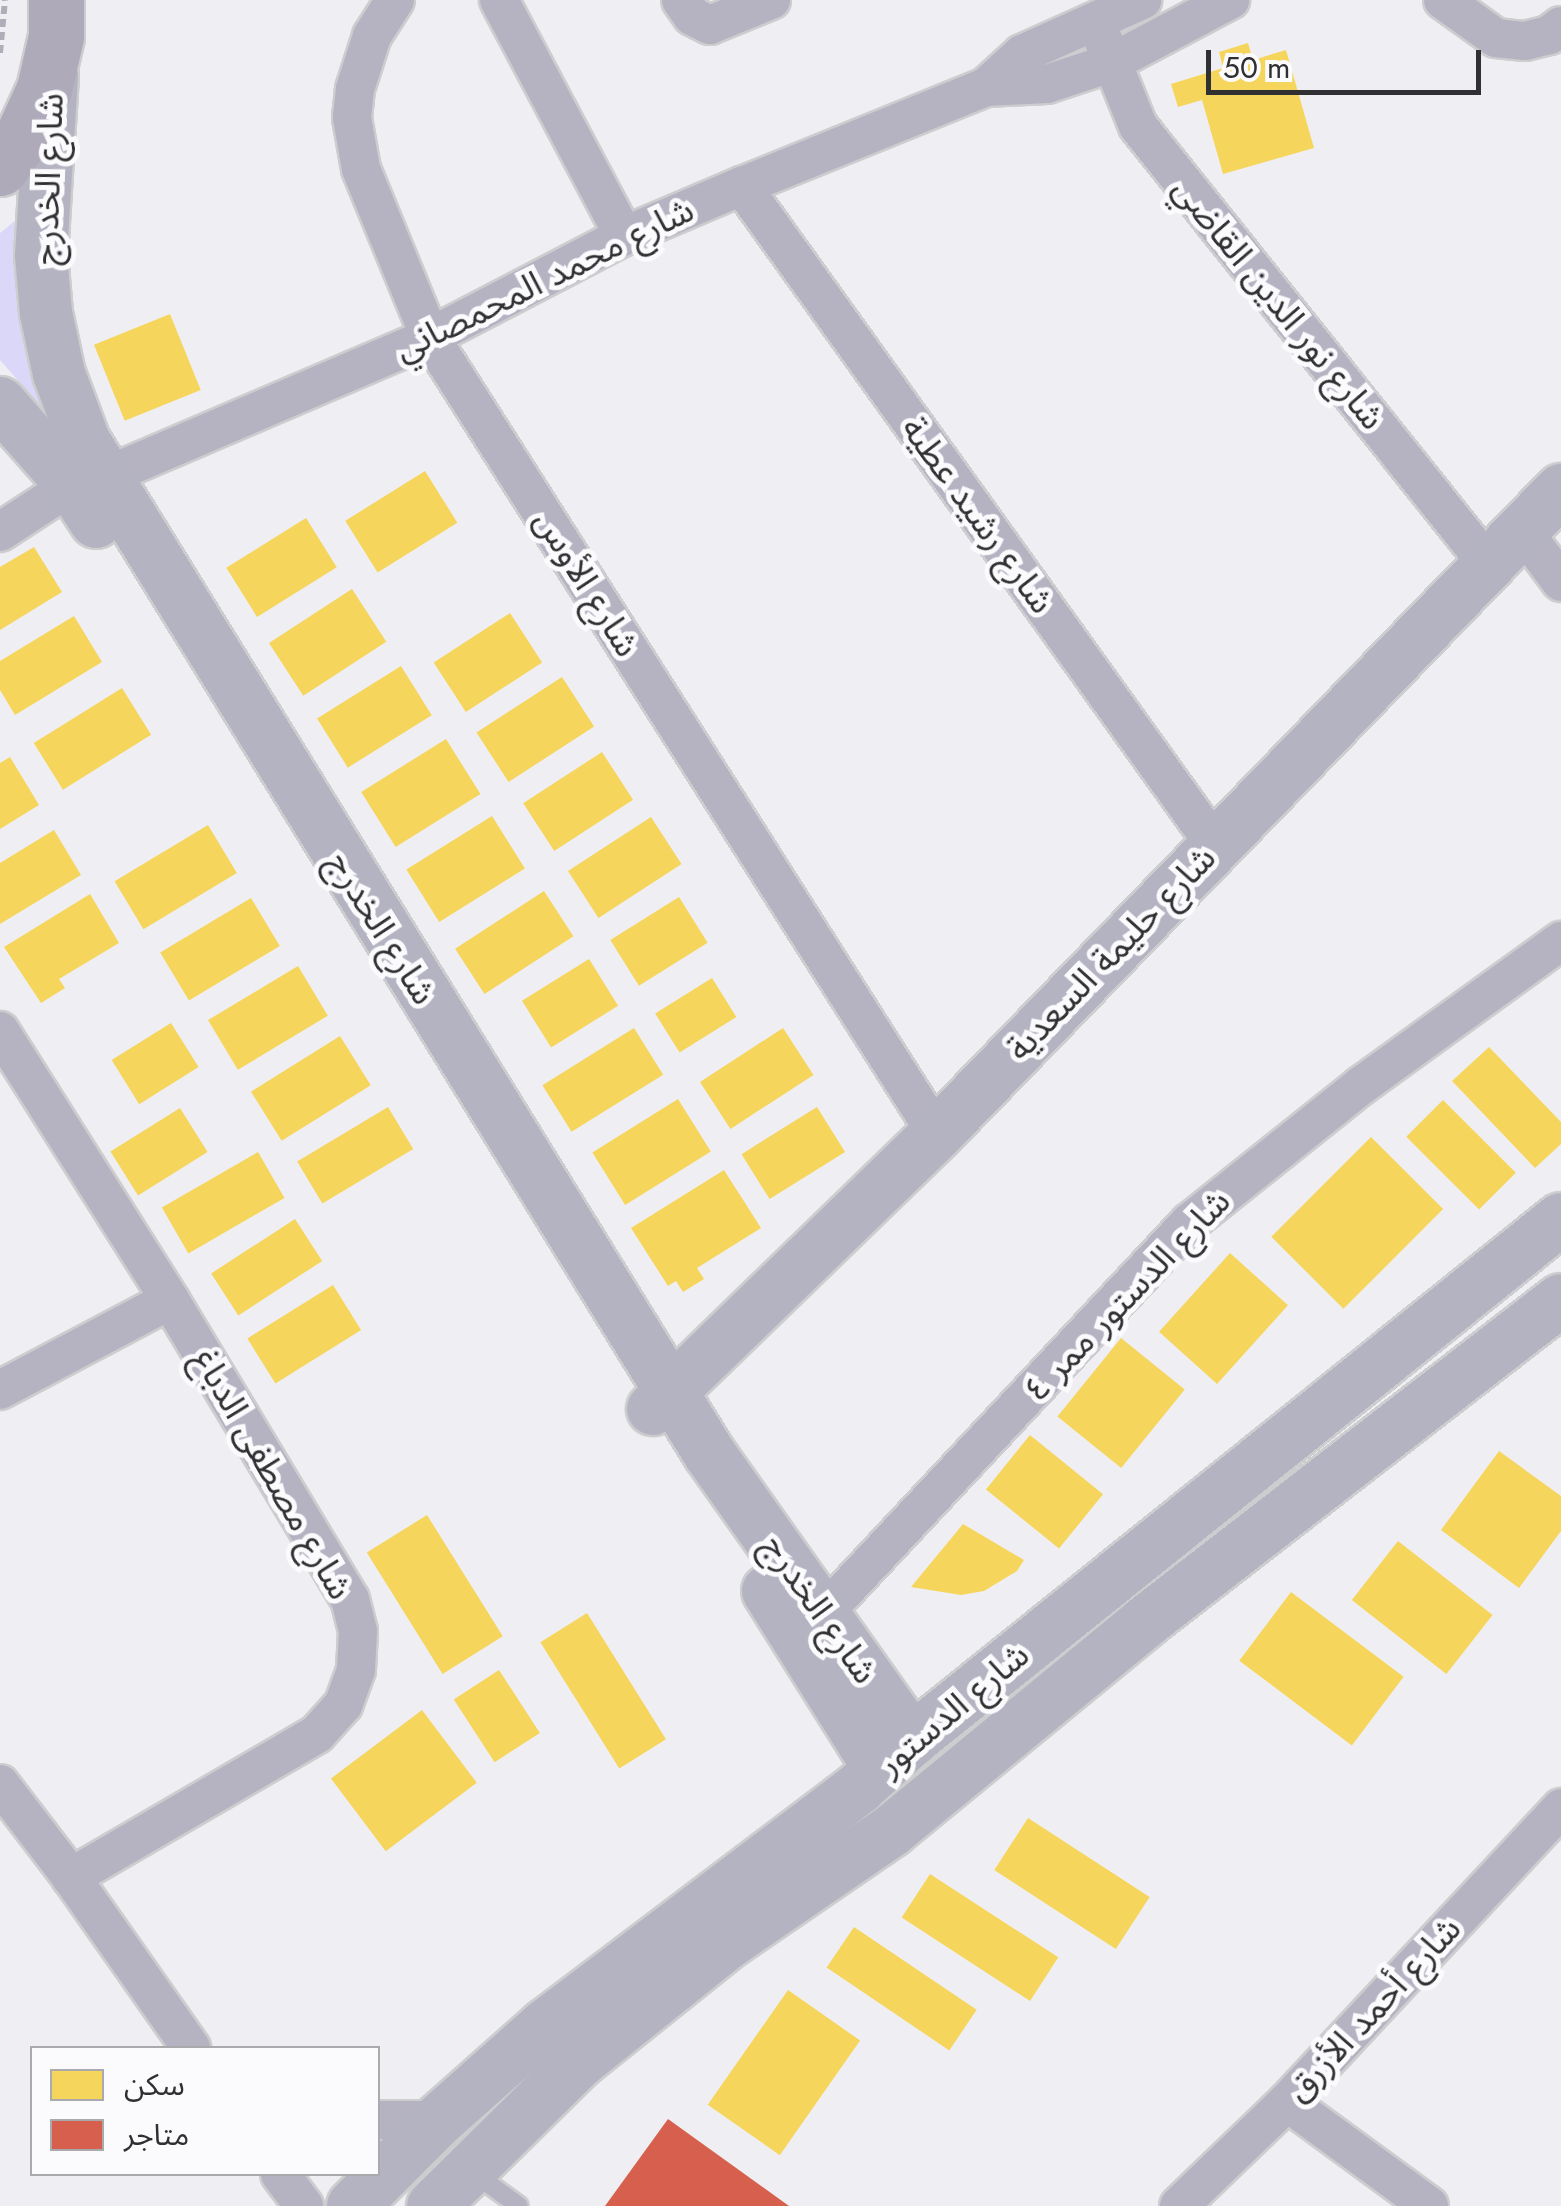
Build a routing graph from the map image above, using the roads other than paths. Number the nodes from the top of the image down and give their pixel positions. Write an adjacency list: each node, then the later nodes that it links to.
1 (395, 0): 16 (street, شارع الأوس)
2 (499, 0): 15 (street)
3 (681, 0): 4 (street)
4 (771, 0)
5 (1142, 0): 8 (street, شارع محمد المحمصاني)
6 (1230, 0): 11 (street, شارع محمد المحمصاني)
7 (1443, 0): 10 (street)
8 (1096, 22): 11 (street, شارع نور الدين القاضي); 12 (street, شارع محمد المحمصاني)
9 (55, 25): 13 (main road); 18 (street, شارع الخدرج)
10 (1561, 26)
11 (1111, 63): 12 (street, شارع محمد المحمصاني); 21 (street, شارع نور الدين القاضي)
12 (986, 87): 14 (street, شارع محمد المحمصاني)
13 (0, 168)
14 (742, 186): 15 (street, شارع محمد المحمصاني); 23 (street, شارع رشيد عطية)
15 (624, 236): 16 (street, شارع محمد المحمصاني)
16 (430, 337): 18 (street, شارع محمد المحمصاني); 26 (street, شارع الأوس)
17 (0, 403): 18 (street, شارع الخدرج)
18 (88, 481): 20 (street, شارع محمد المحمصاني); 31 (street, شارع الخدرج)
19 (1561, 490): 21 (street, شارع حليمة السعدية)
20 (0, 532)
21 (1507, 550): 22 (street, شارع نور الدين القاضي); 23 (street, شارع حليمة السعدية)
22 (1561, 582)
23 (1214, 845): 26 (street, شارع حليمة السعدية)
24 (1561, 941): 32 (street, شارع الدستور ممر ٤)
25 (0, 1032): 28 (street, شارع مصطفى الدباغ)
26 (937, 1134): 31 (street, شارع حليمة السعدية)
27 (1561, 1219): 33 (street, شارع الدستور)
28 (170, 1300): 30 (street); 36 (street, شارع مصطفى الدباغ)
29 (1561, 1300): 41 (street, شارع الدستور)
30 (0, 1390)
31 (664, 1400): 32 (street, شارع الخدرج); 33 (street, شارع الخدرج)
32 (823, 1614): 33 (street, شارع الخدرج)
33 (896, 1754): 40 (street, شارع الدستور)
34 (0, 1784): 36 (street)
35 (1561, 1808): 38 (street, شارع أحمد الأزرق)
36 (71, 1876): 37 (street)
37 (190, 2046)
38 (1286, 2102): 47 (street, شارع أحمد الأزرق); 48 (street)
39 (380, 2120): 40 (street)
40 (438, 2120): 44 (street, شارع الدستور)
41 (470, 2170): 45 (street, شارع الدستور); 46 (lane)
42 (282, 2176): 43 (street)
43 (304, 2206)
44 (354, 2206)
45 (434, 2206)
46 (519, 2206)
47 (1180, 2206)
48 (1429, 2206)

